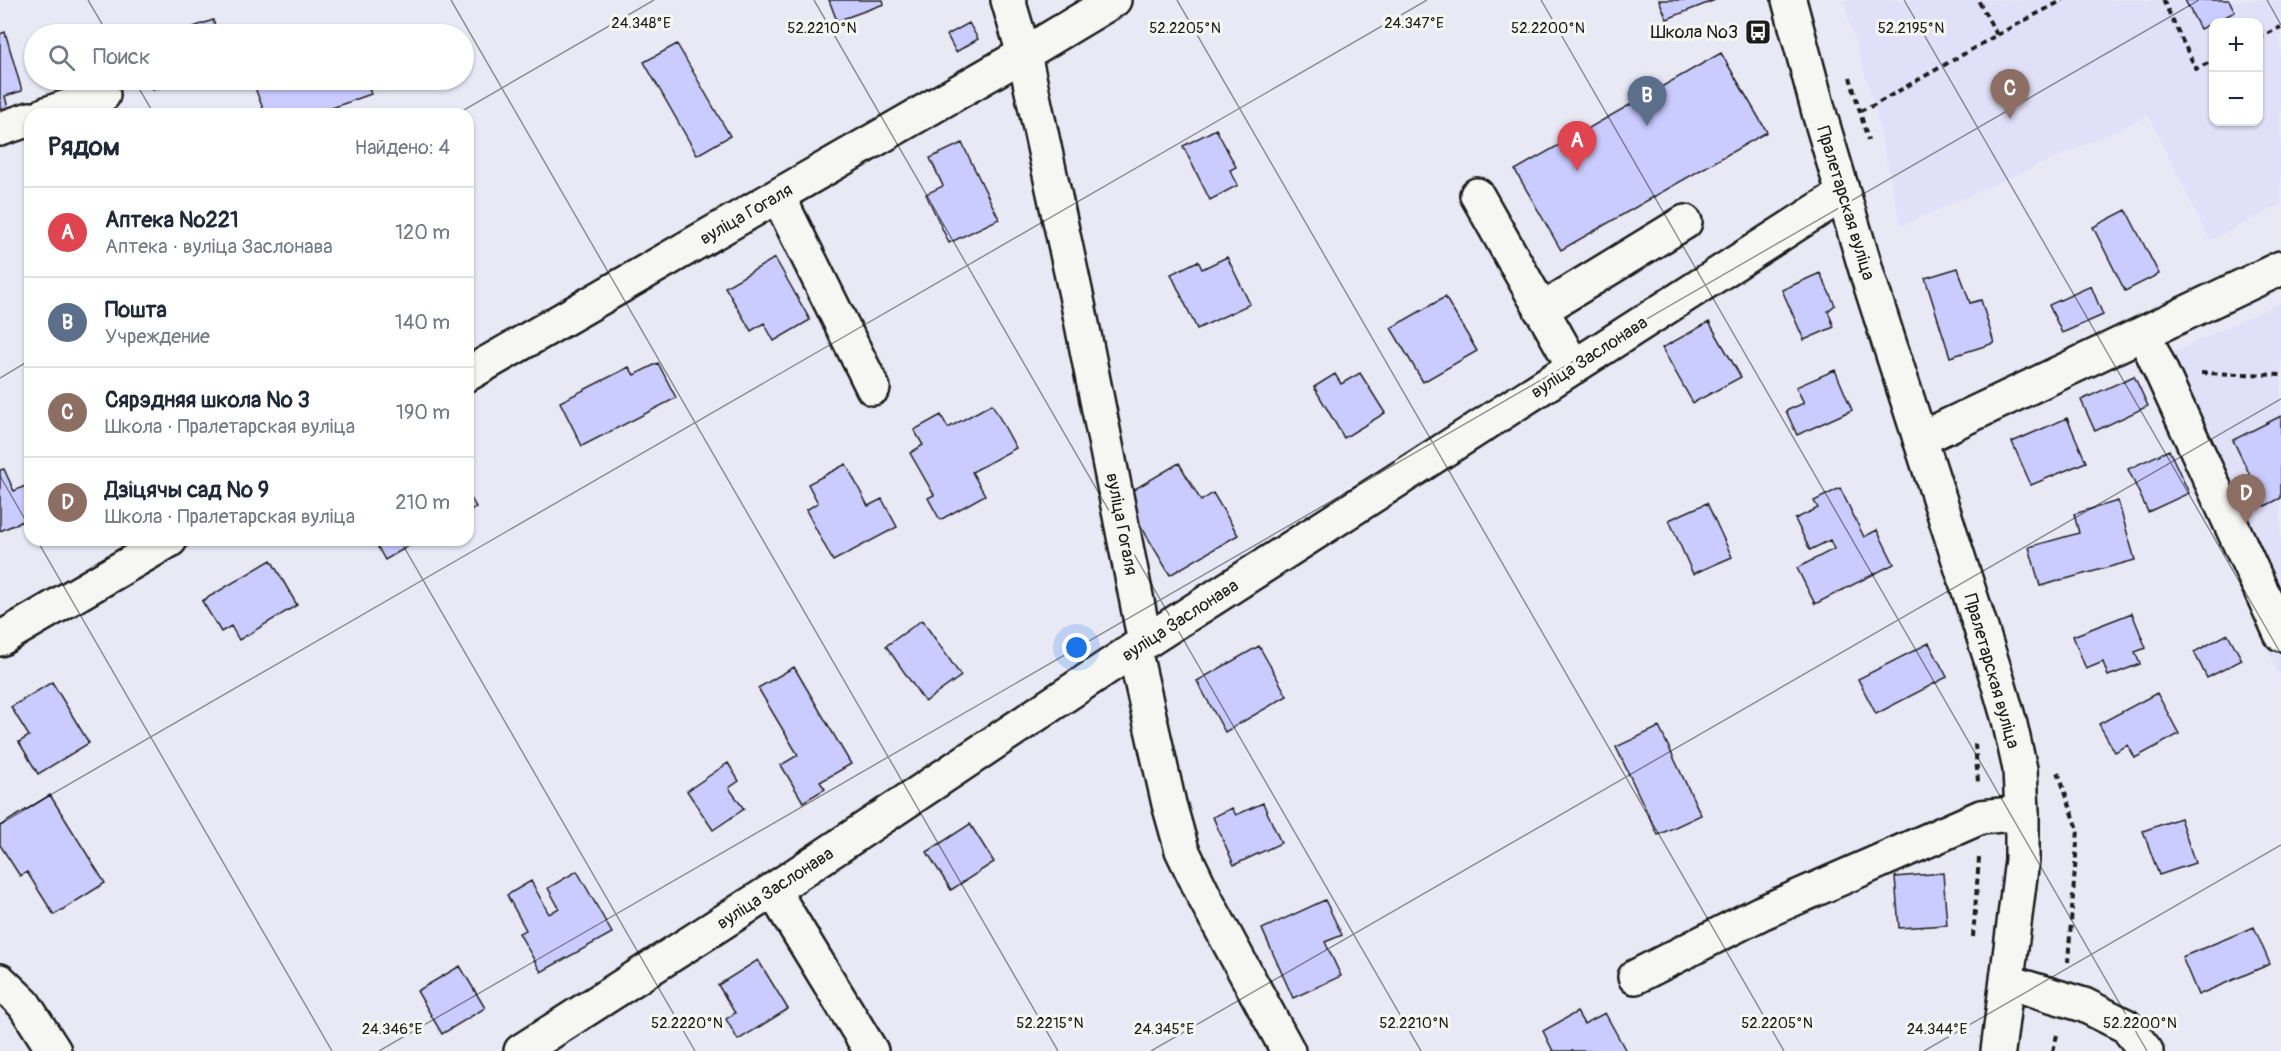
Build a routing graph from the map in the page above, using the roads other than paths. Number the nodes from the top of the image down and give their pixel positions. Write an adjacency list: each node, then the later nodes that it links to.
1 (1008, 0): 4 (street, вуліца Гогаля)
2 (1114, 0): 4 (street, вуліца Гогаля)
3 (1789, 0): 9 (street, Пралетарская вуліца)
4 (1024, 54): 11 (street, вуліца Гогаля); 23 (street, вуліца Гогаля)
5 (103, 95): 6 (street)
6 (64, 108)
7 (24, 121): 8 (street)
8 (0, 129)
9 (1843, 194): 16 (street, вуліца Заслонава); 19 (street, Пралетарская вуліца)
10 (1477, 195): 14 (street)
11 (778, 196): 17 (street, вуліца Гогаля); 18 (street)
12 (1685, 222): 14 (street)
13 (2281, 268): 15 (street)
14 (1541, 310): 16 (street)
15 (2144, 334): 19 (street); 21 (street)
16 (1574, 367): 23 (street, вуліца Заслонава)
17 (474, 371)
18 (873, 388)
19 (1920, 439): 24 (street, Пралетарская вуліца)
20 (160, 546): 22 (street)
21 (2281, 634)
22 (0, 639)
23 (1140, 645): 25 (street, вуліца Заслонава); 32 (street, вуліца Гогаля)
24 (2022, 813): 26 (street); 28 (street, Пралетарская вуліца)
25 (773, 890): 30 (street, вуліца Заслонава); 31 (street)
26 (1635, 977)
27 (0, 981): 29 (street)
28 (2008, 982): 33 (street, Пралетарская вуліца); 34 (street)
29 (54, 1051)
30 (521, 1051)
31 (871, 1051)
32 (1288, 1051)
33 (1998, 1051)
34 (2146, 1051)

